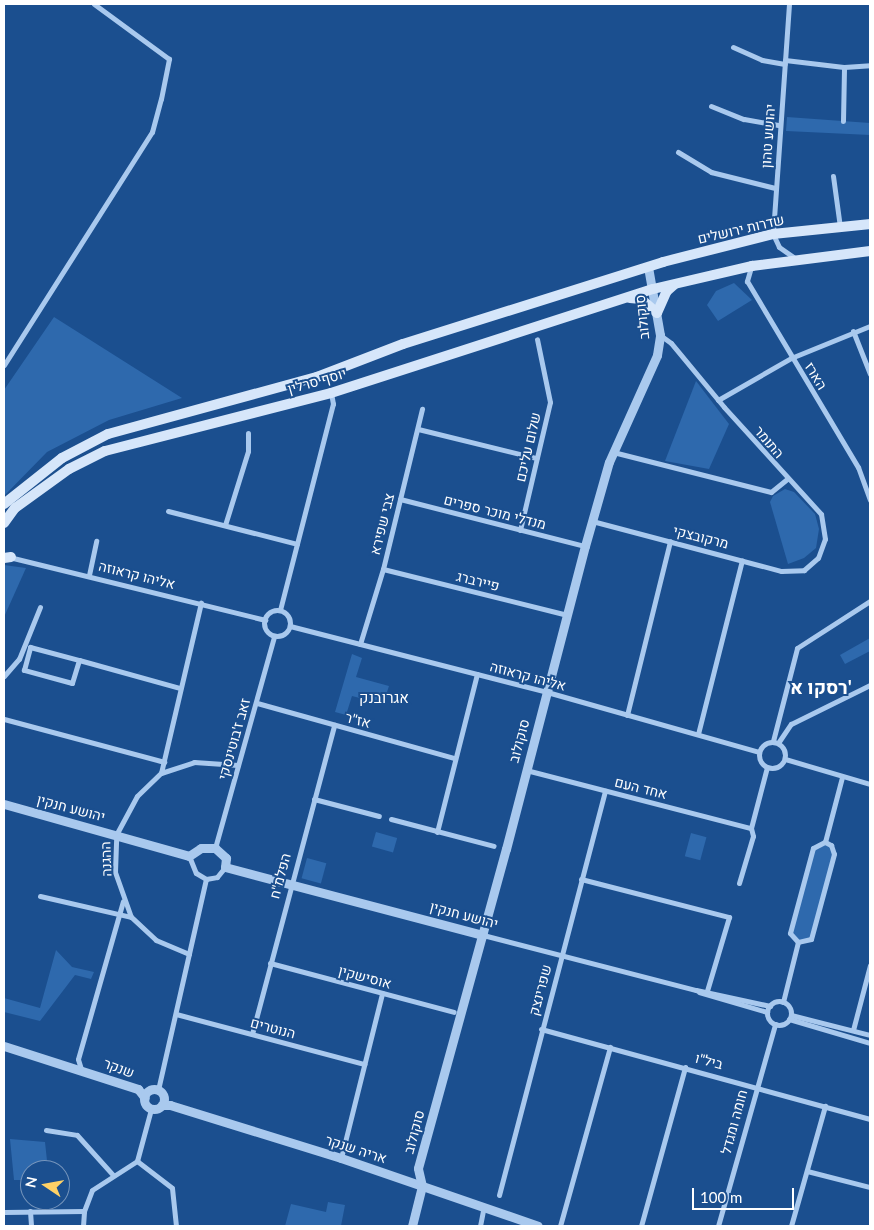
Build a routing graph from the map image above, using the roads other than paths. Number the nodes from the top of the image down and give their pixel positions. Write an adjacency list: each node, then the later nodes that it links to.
1 (94, 4): 29 (street)
2 (789, 4): 4 (street, יהושע טהון)
3 (733, 47): 4 (street)
4 (785, 62): 6 (street); 9 (street, יהושע טהון)
5 (870, 65): 6 (street)
6 (844, 67): 8 (street)
7 (711, 106): 9 (street)
8 (843, 121)
9 (779, 125): 12 (street, יהושע טהון)
10 (678, 152): 12 (street)
11 (833, 176): 14 (street)
12 (775, 188): 15 (street, יהושע טהון)
13 (870, 224): 14 (main road, שדרות ירושלים)
14 (840, 227): 15 (main road, שדרות ירושלים)
15 (773, 234): 17 (street); 19 (main road, שדרות ירושלים)
16 (870, 251): 17 (main road)
17 (796, 259): 18 (main road)
18 (752, 266): 20 (main road); 28 (street, הארז)
19 (648, 268): 21 (street, סוקולוב); 31 (main road, יוסף סרלין)
20 (676, 284): 21 (main road); 23 (main road)
21 (654, 289): 22 (main road, יוסף סרלין); 23 (street, סוקולוב)
22 (624, 298): 23 (main road); 32 (main road, יוסף סרלין)
23 (657, 313): 26 (street, סוקולוב)
24 (870, 326): 25 (street)
25 (853, 331): 28 (street); 30 (street)
26 (660, 335): 34 (street, התומר); 39 (street, סוקולוב)
27 (537, 339): 40 (street, שלום עליכם)
28 (791, 358): 34 (street); 43 (street, הארז)
29 (4, 366)
30 (870, 374)
31 (317, 377): 33 (main road); 44 (main road, יוסף סרלין)
32 (349, 387): 33 (main road, יוסף סרלין); 35 (street)
33 (331, 393): 35 (street); 47 (main road, יוסף סרלין)
34 (718, 400): 41 (street, התומר)
35 (333, 404): 52 (street)
36 (422, 409): 37 (street, צבי שפירא)
37 (418, 429): 40 (street); 42 (street, צבי שפירא)
38 (248, 433): 48 (street)
39 (613, 452): 41 (street); 46 (street, סוקולוב)
40 (536, 458): 49 (street, שלום עליכם)
41 (786, 479): 57 (street, התומר)
42 (400, 499): 49 (street, מנדלי מוכר ספרים); 56 (street, צבי שפירא)
43 (870, 500)
44 (4, 504)
45 (168, 511): 48 (street)
46 (592, 521): 51 (street, מרקובצקי); 53 (street, סוקולוב)
47 (4, 523)
48 (225, 525): 52 (street)
49 (520, 530): 53 (street, מנדלי מוכר ספרים)
50 (96, 541): 58 (street)
51 (670, 541): 55 (street, מרקובצקי); 75 (street)
52 (297, 544): 62 (street)
53 (584, 546): 63 (street, סוקולוב)
54 (6, 557): 58 (street, אליהו קראוזה)
55 (742, 560): 57 (street, מרקובצקי); 80 (street)
56 (383, 569): 63 (street, פיירברג); 67 (street, צבי שפירא)
57 (804, 570)
58 (89, 575): 60 (street, אליהו קראוזה)
59 (870, 601): 77 (street)
60 (201, 603): 64 (street, אליהו קראוזה); 72 (street)
61 (40, 607): 70 (street)
62 (280, 610): 64 (street); 65 (street)
63 (567, 615): 73 (street, סוקולוב)
64 (265, 620): 66 (street)
65 (290, 626): 66 (street); 67 (street, אליהו קראוזה)
66 (274, 636): 74 (street, זאב ז'בוטינסקי)
67 (360, 644): 69 (street, אליהו קראוזה)
68 (79, 660): 68 (street); 72 (street)
69 (477, 674): 73 (street, אליהו קראוזה); 83 (street)
70 (4, 676)
71 (870, 685): 78 (street)
72 (180, 688): 85 (street)
73 (547, 692): 75 (street, אליהו קראוזה); 88 (street, סוקולוב)
74 (257, 704): 79 (street, אז"ר); 86 (street, זאב ז'בוטינסקי)
75 (627, 715): 80 (street, אליהו קראוזה)
76 (4, 719): 85 (street)
77 (778, 719): 78 (street); 81 (street)
78 (791, 724): 81 (street)
79 (334, 725): 83 (street, אז"ר); 93 (street, הפלמ"ח)
80 (698, 734): 82 (street, אליהו קראוזה)
81 (775, 742): 82 (street); 84 (street)
82 (759, 752): 87 (street)
83 (454, 758): 98 (street)
84 (784, 759): 87 (street); 90 (street)
85 (164, 762): 89 (street)
86 (238, 765): 89 (street, ההגנה); 102 (street, זאב ז'בוטינסקי)
87 (767, 767): 97 (street)
88 (526, 770): 92 (street, אחד העם); 113 (street, סוקולוב)
89 (161, 773): 99 (street, ההגנה)
90 (842, 777): 91 (street); 100 (street)
91 (870, 784)
92 (605, 791): 97 (street, אחד העם); 106 (street, שפרינצק)
93 (314, 799): 95 (street); 108 (street, הפלמ"ח)
94 (4, 804): 99 (street, יהושע חנקין)
95 (379, 816)
96 (391, 819): 98 (street)
97 (751, 828): 107 (street)
98 (437, 832): 101 (street)
99 (116, 835): 103 (street, יהושע חנקין); 110 (street, ההגנה)
100 (825, 842): 114 (street); 114 (street)
101 (494, 846)
102 (216, 848): 103 (street); 104 (street)
103 (189, 856): 105 (street)
104 (226, 868): 105 (street); 108 (street, יהושע חנקין)
105 (206, 879): 115 (street)
106 (582, 879): 116 (street, שפרינצק); 120 (street)
107 (739, 883)
108 (290, 884): 113 (street, יהושע חנקין); 117 (street, הפלמ"ח)
109 (40, 896): 111 (street)
110 (123, 900): 111 (street); 112 (street, ההגנה)
111 (118, 915): 112 (street); 138 (street)
112 (131, 917): 115 (street, ההגנה)
113 (483, 935): 116 (street, יהושע חנקין); 151 (street, סוקולוב)
114 (798, 942): 122 (street)
115 (189, 954): 126 (street)
116 (561, 954): 119 (street, יהושע חנקין); 129 (street, שפרינצק)
117 (270, 963): 121 (street, אוסישקין); 131 (street, הפלמ"ח)
118 (870, 965): 130 (street)
119 (696, 990): 120 (street, יהושע חנקין); 125 (street, יהושע חנקין)
120 (708, 991): 123 (street, יהושע חנקין)
121 (382, 993): 124 (street, אוסישקין); 136 (street)
122 (783, 1002): 123 (street); 127 (street)
123 (770, 1006): 125 (street)
124 (454, 1012)
125 (768, 1012): 128 (street)
126 (176, 1014): 131 (street, הנוטרים); 140 (street)
127 (790, 1017): 128 (street); 130 (street); 133 (street)
128 (775, 1024): 139 (street, חומה ומגדל)
129 (541, 1029): 135 (street, ביל"ו); 153 (street, שפרינצק)
130 (853, 1030): 132 (street)
131 (252, 1034): 136 (street, הנוטרים)
132 (870, 1035)
133 (870, 1043)
134 (4, 1046): 138 (street)
135 (610, 1047): 137 (street, ביל"ו); 164 (street)
136 (364, 1064): 147 (street)
137 (685, 1067): 139 (street, ביל"ו); 165 (street)
138 (81, 1069): 141 (street, שנקר)
139 (756, 1085): 143 (street, ביל"ו); 166 (street, חומה ומגדל)
140 (158, 1090): 141 (street); 142 (street)
141 (145, 1098): 144 (street)
142 (162, 1106): 144 (street); 147 (street, אריה שנקר)
143 (825, 1106): 145 (street, ביל"ו); 149 (street)
144 (151, 1109): 148 (street)
145 (870, 1119)
146 (46, 1130): 150 (street)
147 (341, 1158): 151 (street, אריה שנקר)
148 (137, 1161): 150 (street); 160 (street)
149 (807, 1171): 152 (street); 167 (street)
150 (113, 1175): 156 (street)
151 (422, 1186): 154 (street, אריה שנקר); 161 (street, סוקולוב)
152 (870, 1187)
153 (499, 1195)
154 (485, 1205): 162 (street); 163 (street, אריה שנקר)
155 (30, 1211): 156 (street); 157 (street); 158 (street)
156 (84, 1211): 159 (street)
157 (4, 1212)
158 (31, 1226)
159 (83, 1226)
160 (176, 1226)
161 (412, 1226)
162 (480, 1226)
163 (538, 1226)
164 (560, 1226)
165 (641, 1226)
166 (718, 1226)
167 (791, 1226)

